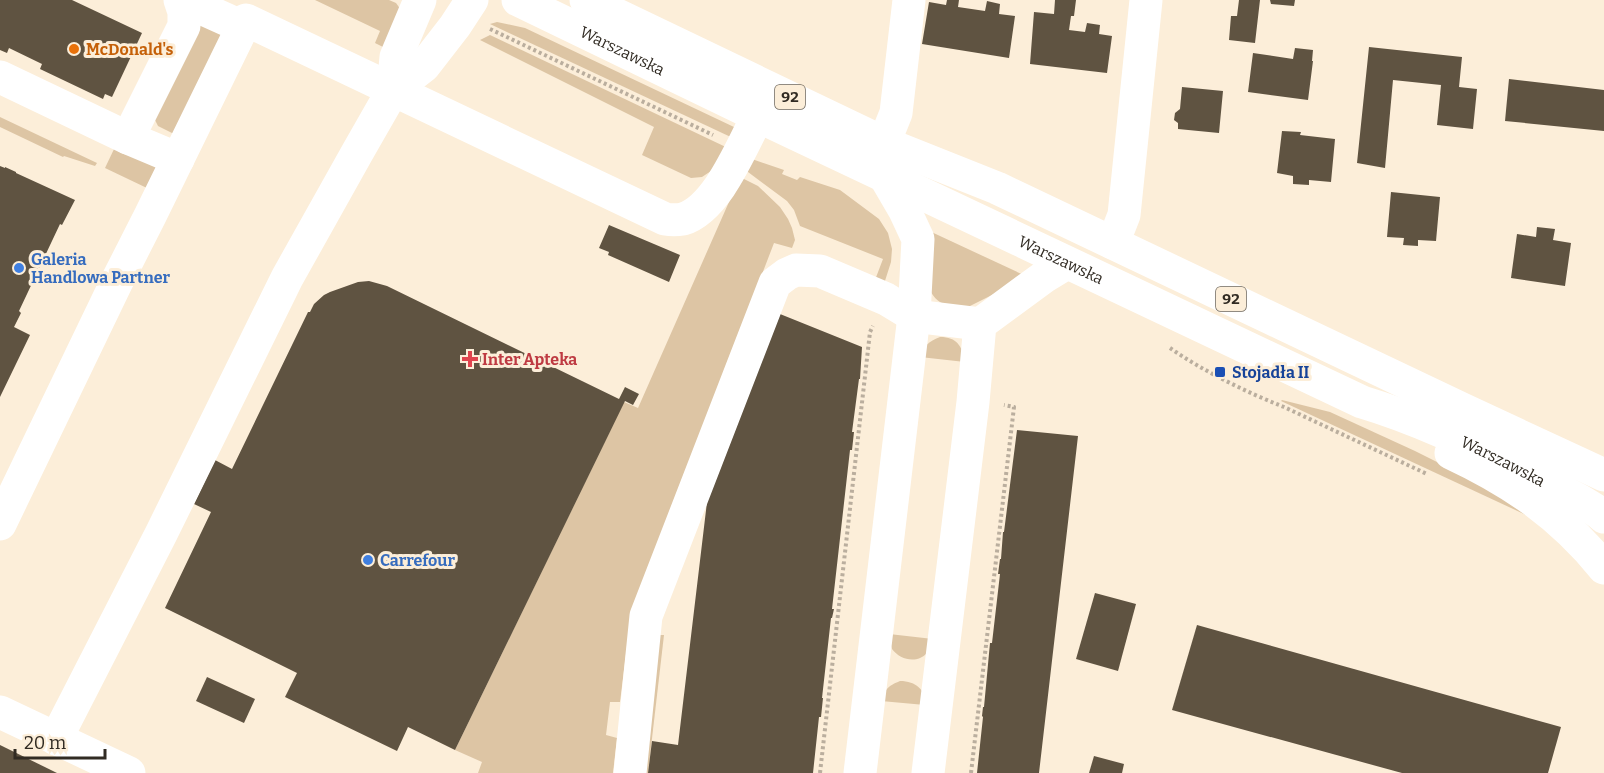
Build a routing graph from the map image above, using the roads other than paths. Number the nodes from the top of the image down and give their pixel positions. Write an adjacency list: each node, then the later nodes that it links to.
1 (181, 0): 10 (main road); 16 (main road)
2 (262, 0): 11 (main road)
3 (420, 0): 14 (main road)
4 (472, 0): 14 (main road)
5 (518, 0): 15 (main road, Warszawska / 92)
6 (586, 0): 9 (main road, Warszawska / 92)
7 (909, 0): 17 (main road)
8 (1146, 0): 20 (main road)
9 (627, 9): 17 (main road, Warszawska / 92)
10 (243, 27): 11 (main road); 18 (main road)
11 (276, 34): 14 (main road)
12 (0, 57): 16 (main road)
13 (0, 77): 16 (main road)
14 (393, 90): 15 (main road); 30 (main road)
15 (758, 116): 19 (main road, Warszawska / 92)
16 (131, 130): 18 (main road)
17 (884, 143): 20 (main road, Warszawska / 92)
18 (178, 159): 27 (main road)
19 (884, 175): 21 (main road, Warszawska / 92); 22 (main road)
20 (1113, 243): 25 (main road, Warszawska / 92)
21 (1068, 263): 23 (main road); 24 (main road, Warszawska / 92)
22 (914, 316): 23 (main road); 32 (main road); 33 (main road)
23 (980, 324): 34 (main road)
24 (1362, 402): 26 (main road, Warszawska / 92); 28 (main road)
25 (1604, 475)
26 (1604, 517)
27 (0, 524)
28 (1604, 568)
29 (0, 712): 30 (main road)
30 (56, 739): 31 (main road)
31 (129, 773)
32 (630, 773)
33 (860, 773)
34 (928, 773)

